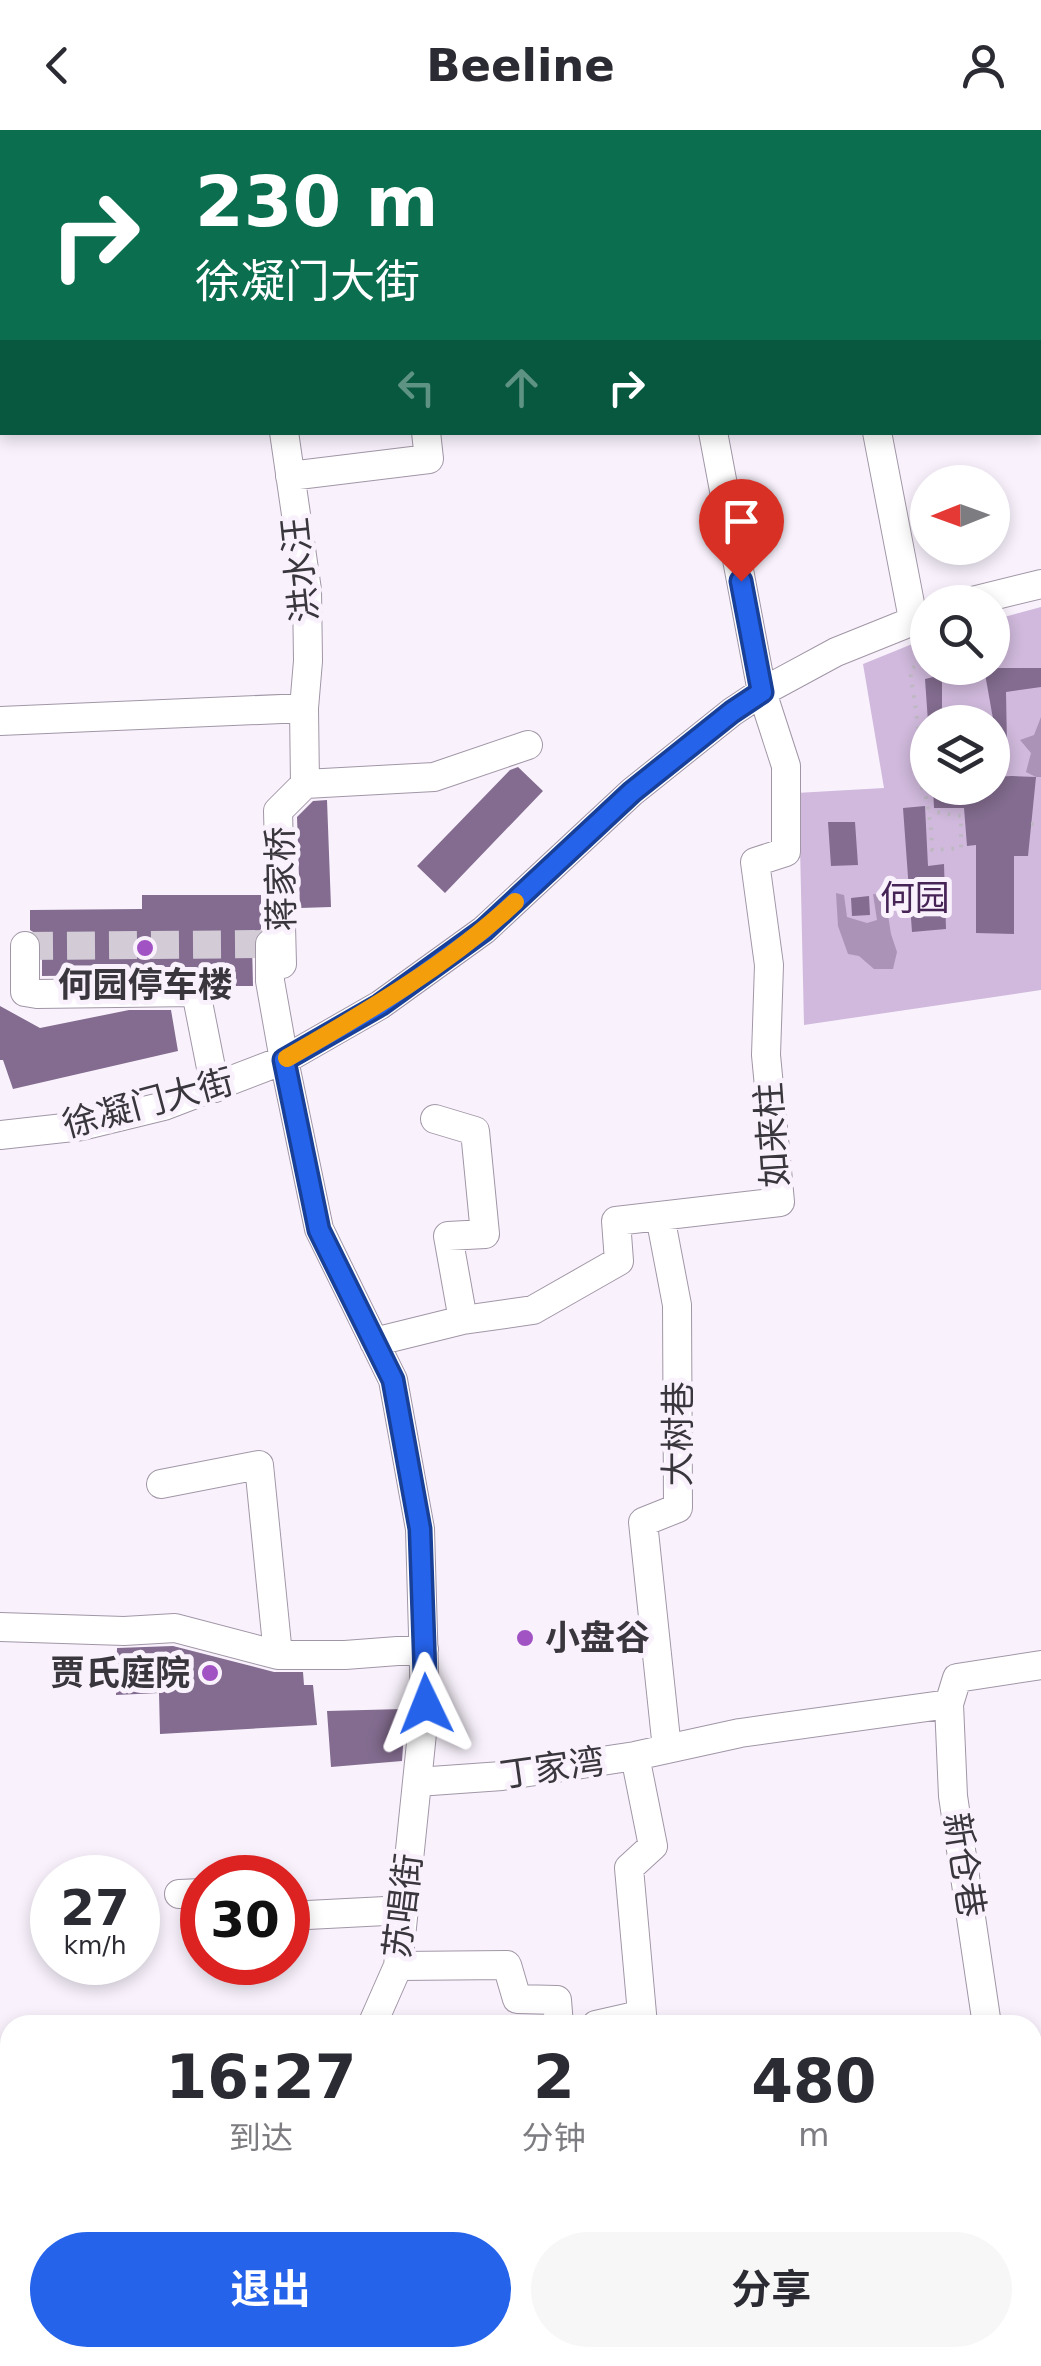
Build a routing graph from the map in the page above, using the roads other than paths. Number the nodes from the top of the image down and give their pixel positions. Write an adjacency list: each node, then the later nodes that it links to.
1 (284, 435): 5 (street, 洪水汪)
2 (426, 435): 5 (street)
3 (714, 435): 10 (street)
4 (877, 435): 7 (street)
5 (290, 476): 11 (street, 洪水汪)
6 (1041, 584): 8 (street)
7 (911, 585)
8 (1010, 592)
9 (910, 628): 10 (street, 徐凝门大街)
10 (762, 692): 17 (street, 徐凝门大街); 21 (street, 如来柱)
11 (304, 708): 12 (street); 14 (street, 蒋家桥)
12 (0, 720)
13 (528, 745): 14 (street)
14 (305, 784): 17 (street, 蒋家桥)
15 (270, 944): 17 (street)
16 (25, 946): 18 (street)
17 (284, 1060): 18 (street, 徐凝门大街); 23 (street)
18 (215, 1088): 20 (street, 徐凝门大街)
19 (435, 1119): 22 (street)
20 (0, 1136)
21 (660, 1216): 22 (street, 如来柱); 30 (street, 大树巷)
22 (462, 1320): 23 (street, 如来柱)
23 (374, 1342): 26 (street)
24 (161, 1484): 27 (street)
25 (0, 1627): 27 (street)
26 (424, 1649): 27 (street); 32 (street)
27 (278, 1655)
28 (1041, 1666): 29 (street)
29 (948, 1704): 30 (street, 丁家湾); 39 (street, 新仓巷)
30 (666, 1749): 31 (street, 丁家湾)
31 (634, 1756): 32 (street, 丁家湾); 38 (street)
32 (417, 1782): 33 (street, 苏唱街)
33 (405, 1910): 34 (street); 35 (street, 苏唱街)
34 (310, 1915)
35 (398, 1966): 36 (street, 苏唱街); 37 (street)
36 (376, 2015)
37 (558, 2015)
38 (641, 2015)
39 (986, 2015)

